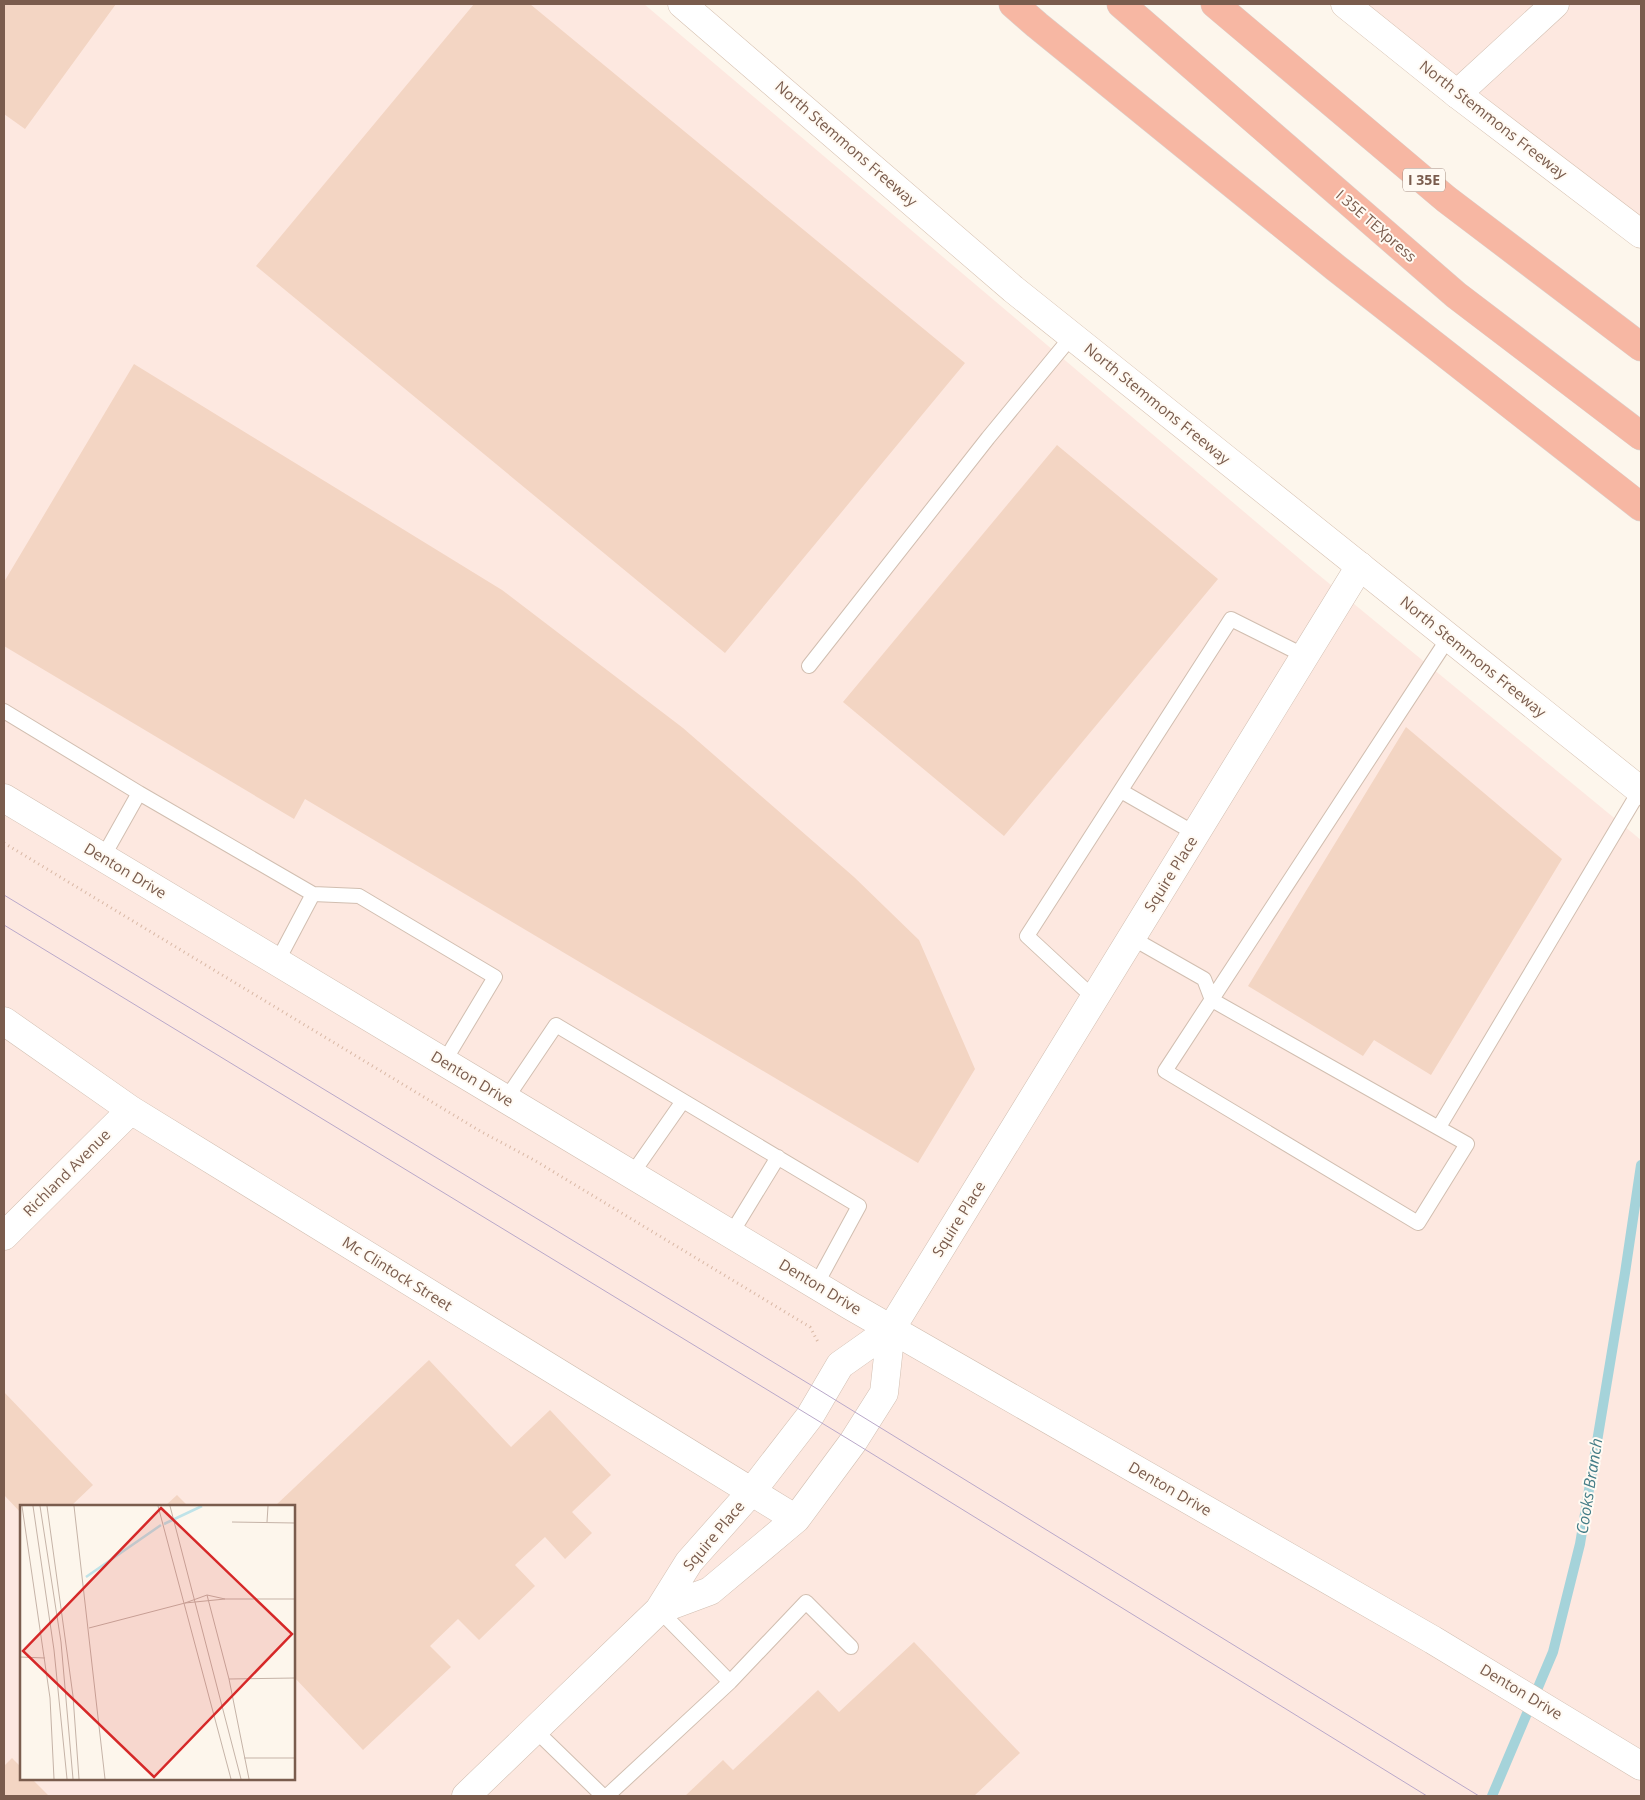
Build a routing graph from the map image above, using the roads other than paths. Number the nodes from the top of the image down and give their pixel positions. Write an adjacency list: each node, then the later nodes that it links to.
1 (682, 4): 9 (street, North Stemmons Freeway)
2 (1013, 4): 12 (highway)
3 (1121, 4): 11 (highway, I 35E TEXpress)
4 (1215, 4): 10 (highway, I 35E)
5 (1345, 4): 7 (street, North Stemmons Freeway)
6 (1555, 4): 7 (street)
7 (1458, 94): 8 (street, North Stemmons Freeway)
8 (1641, 234)
9 (1072, 336): 13 (street, North Stemmons Freeway); 16 (lane)
10 (1641, 347)
11 (1641, 436)
12 (1641, 507)
13 (1360, 566): 14 (street, North Stemmons Freeway); 15 (street, Squire Place)
14 (1449, 637): 19 (street, North Stemmons Freeway); 28 (lane)
15 (1305, 656): 18 (lane); 22 (street, Squire Place)
16 (809, 666)
17 (4, 711): 20 (lane)
18 (1121, 791): 22 (lane); 27 (lane)
19 (1641, 791): 34 (lane)
20 (139, 793): 23 (lane); 24 (lane)
21 (4, 798): 23 (street, Denton Drive)
22 (1196, 834): 25 (street, Squire Place)
23 (102, 857): 26 (street, Denton Drive)
24 (313, 894): 26 (lane); 30 (lane)
25 (1132, 938): 27 (street, Squire Place); 28 (lane)
26 (277, 962): 30 (street, Denton Drive)
27 (1095, 1000): 40 (street, Squire Place)
28 (1212, 1000): 34 (lane); 34 (lane)
29 (4, 1020): 33 (street, Mc Clintock Street)
30 (444, 1062): 31 (street, Denton Drive)
31 (506, 1099): 32 (lane); 36 (street, Denton Drive)
32 (683, 1101): 35 (lane); 36 (lane)
33 (131, 1110): 38 (street, Richland Avenue); 41 (street, Mc Clintock Street)
34 (1439, 1127)
35 (778, 1157): 37 (lane); 39 (lane)
36 (632, 1174): 37 (street, Denton Drive)
37 (731, 1234): 39 (street, Denton Drive)
38 (4, 1236)
39 (816, 1285): 40 (street, Denton Drive)
40 (891, 1329): 41 (street, Squire Place); 42 (street); 47 (street, Denton Drive)
41 (752, 1491): 42 (street, Mc Clintock Street); 43 (street, Squire Place)
42 (796, 1519): 43 (street)
43 (659, 1610): 45 (lane); 46 (street, Squire Place)
44 (851, 1647): 45 (lane)
45 (730, 1682): 49 (lane)
46 (535, 1730): 48 (street, Squire Place); 49 (lane)
47 (1641, 1766)
48 (466, 1796)
49 (605, 1796)

